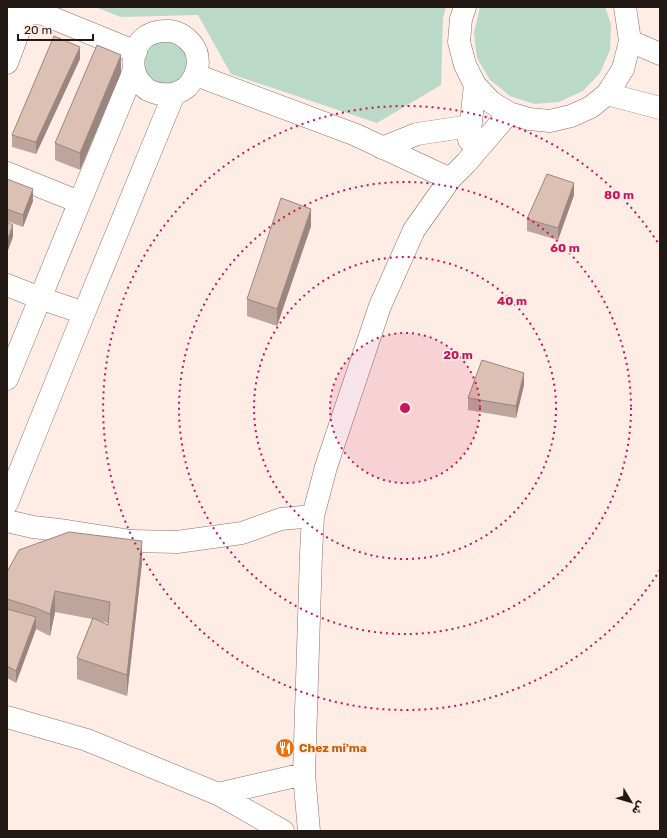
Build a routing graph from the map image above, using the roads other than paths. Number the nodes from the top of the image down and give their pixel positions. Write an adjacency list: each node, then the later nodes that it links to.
1 (465, 7): 9 (street)
2 (624, 7): 4 (street)
3 (17, 14): 6 (street); 7 (street)
4 (630, 41): 5 (street); 11 (street)
5 (660, 54)
6 (135, 61): 8 (street); 10 (street); 19 (street)
7 (7, 63)
8 (196, 75): 10 (street); 15 (street)
9 (475, 85): 13 (street); 14 (street)
10 (174, 94): 22 (street)
11 (607, 94): 12 (street); 13 (street)
12 (660, 108)
13 (509, 113): 16 (street)
14 (470, 126): 15 (street); 16 (street)
15 (382, 148): 18 (street)
16 (466, 163): 18 (street)
17 (7, 173): 19 (street)
18 (450, 179): 25 (street)
19 (79, 202): 21 (street)
20 (7, 285): 21 (street)
21 (40, 298): 22 (street); 23 (street)
22 (84, 313): 24 (street)
23 (7, 379)
24 (7, 503)
25 (313, 516): 26 (street); 28 (street)
26 (7, 521)
27 (7, 717): 29 (street)
28 (304, 774): 29 (street); 31 (street)
29 (218, 794): 30 (street)
30 (283, 831)
31 (309, 831)

